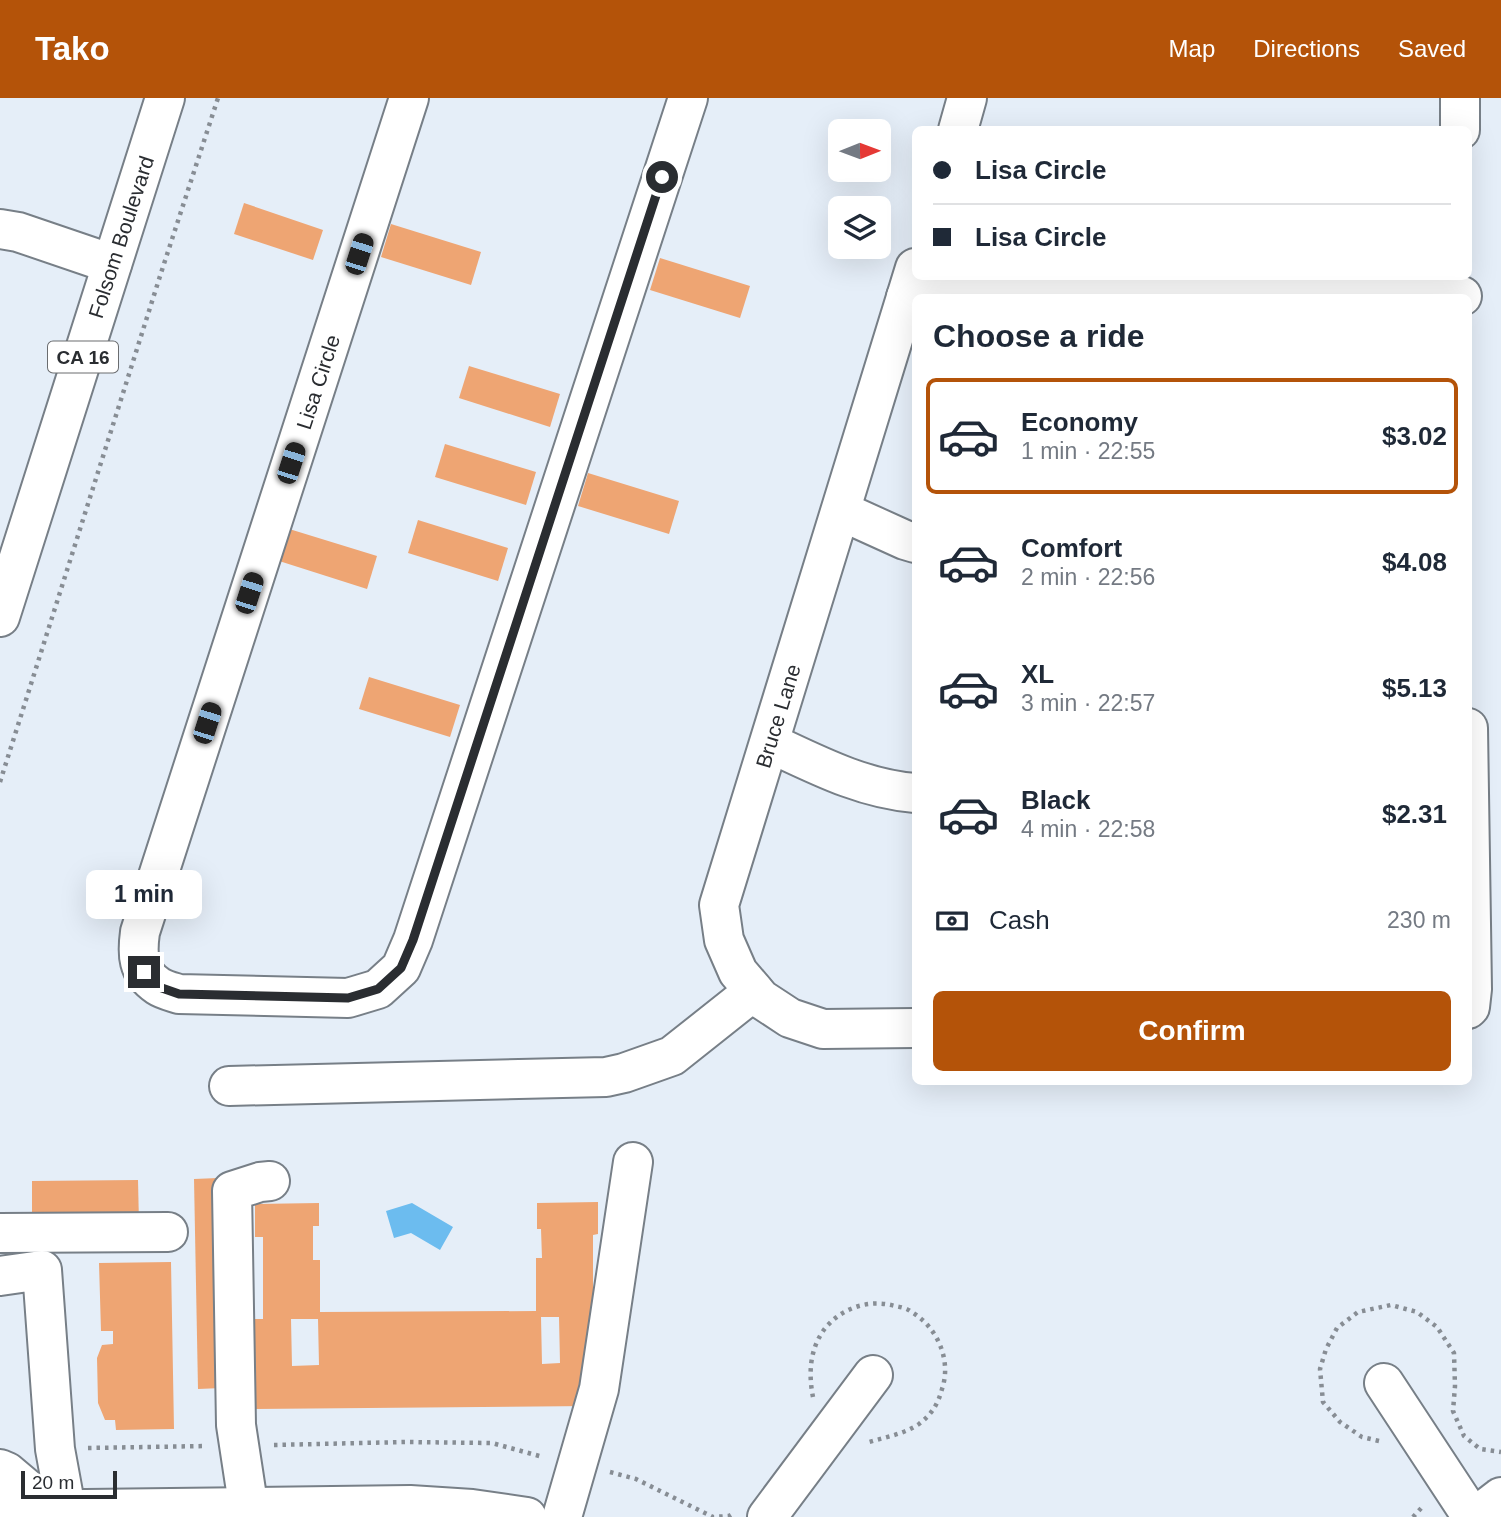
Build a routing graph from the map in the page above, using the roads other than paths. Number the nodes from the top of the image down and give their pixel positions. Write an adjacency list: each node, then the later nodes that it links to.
1 (165, 98): 9 (street, Folsom Boulevard / CA 16)
2 (409, 98): 3 (street, Lisa Circle)
3 (688, 98)
4 (967, 98): 6 (street)
5 (1460, 98): 7 (street)
6 (959, 126)
7 (1460, 126)
8 (0, 229): 9 (street)
9 (112, 264): 14 (street, Folsom Boulevard / CA 16)
10 (911, 283): 11 (street); 12 (street, Bruce Lane)
11 (1462, 290)
12 (841, 511): 13 (street); 15 (street, Bruce Lane)
13 (912, 541)
14 (0, 617)
15 (769, 743): 16 (street); 17 (street, Bruce Lane)
16 (912, 793)
17 (754, 991): 18 (street, Bruce Lane); 19 (street)
18 (912, 1028)
19 (229, 1086)
20 (633, 1162): 33 (street)
21 (270, 1181): 31 (street)
22 (168, 1231): 23 (street)
23 (0, 1234): 24 (street)
24 (1, 1276): 30 (street)
25 (873, 1376): 34 (street)
26 (1384, 1383): 35 (street)
27 (0, 1469): 30 (street)
28 (1501, 1497): 35 (street)
29 (0, 1510): 30 (street)
30 (53, 1512): 31 (street)
31 (249, 1512): 32 (street)
32 (527, 1517)
33 (562, 1517)
34 (767, 1517)
35 (1473, 1517)

